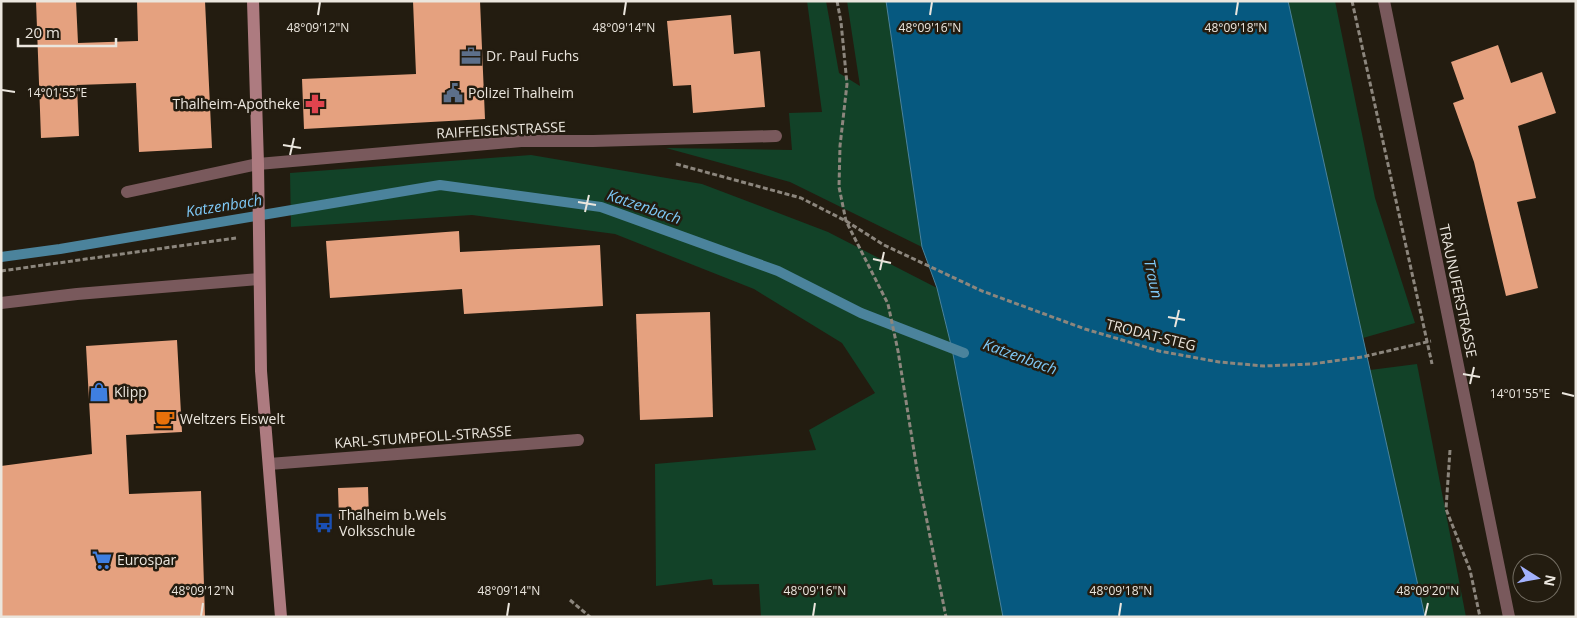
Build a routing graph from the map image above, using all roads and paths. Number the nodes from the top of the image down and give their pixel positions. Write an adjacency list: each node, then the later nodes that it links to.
1 (253, 1): 7 (main road)
2 (837, 1): 9 (path)
3 (1352, 1): 14 (path)
4 (1384, 1): 24 (street, TRAUNUFERSTRASSE)
5 (776, 136): 7 (street, RAIFFEISENSTRASSE)
6 (669, 162): 9 (path, TRODAT-STEG)
7 (258, 164): 8 (street, RAIFFEISENSTRASSE); 10 (main road)
8 (126, 192)
9 (846, 221): 14 (path, TRODAT-STEG); 22 (path)
10 (259, 231): 11 (path); 12 (main road)
11 (1, 271)
12 (259, 279): 13 (street); 18 (main road)
13 (1, 304)
14 (1426, 342): 15 (path)
15 (1433, 370)
16 (578, 440): 18 (street, KARL-STUMPFOLL-STRASSE)
17 (1450, 445): 23 (path)
18 (269, 464): 20 (main road)
19 (570, 600): 21 (path)
20 (281, 617)
21 (590, 617)
22 (946, 617)
23 (1480, 617)
24 (1509, 617)

